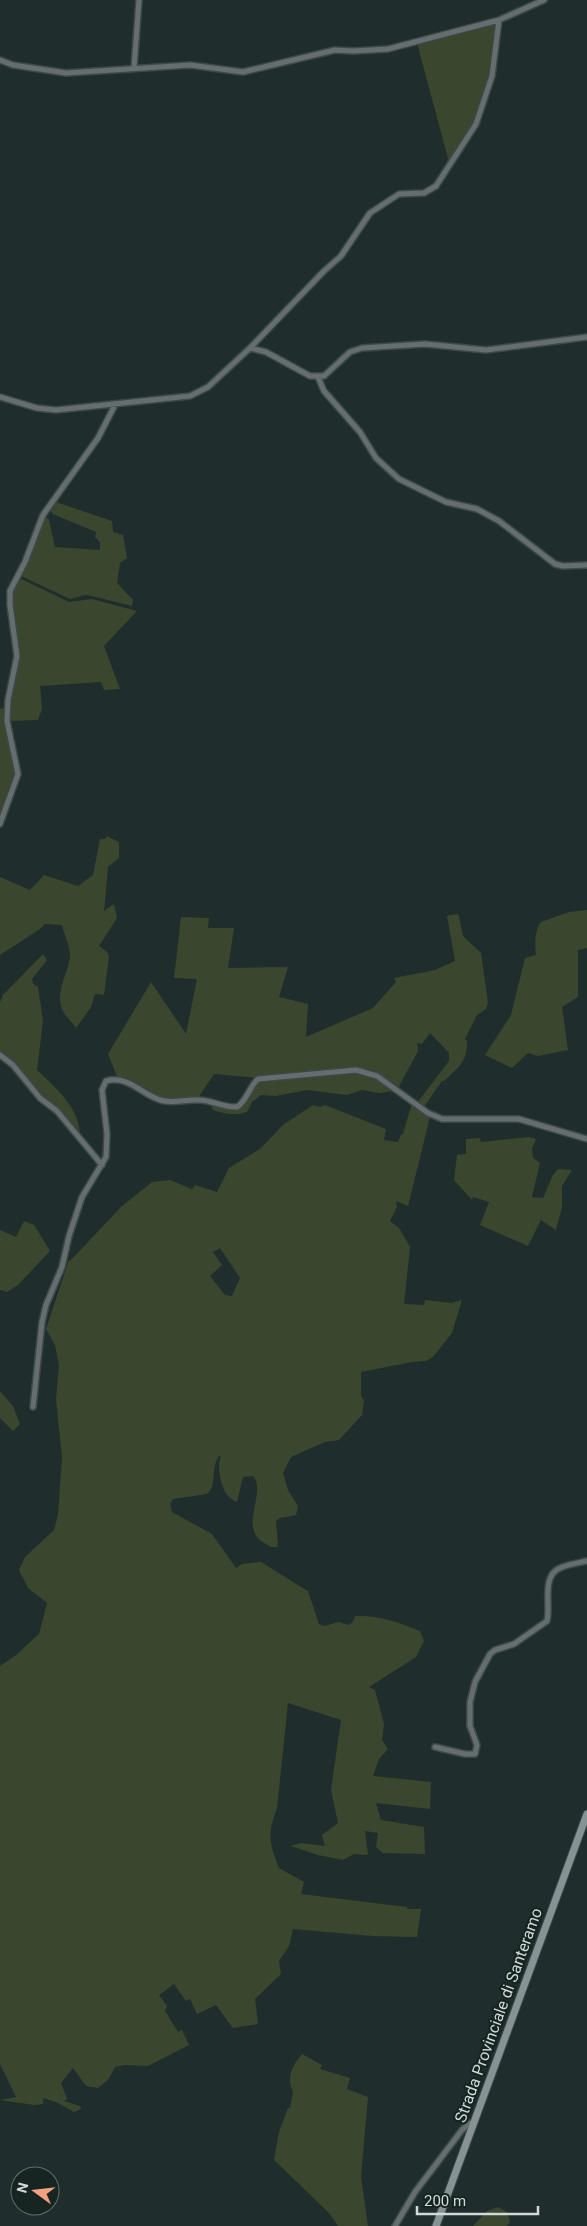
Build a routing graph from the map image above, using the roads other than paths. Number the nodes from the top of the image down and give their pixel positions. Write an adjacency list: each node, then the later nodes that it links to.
1 (138, 0): 5 (street)
2 (544, 0): 3 (street)
3 (499, 20): 5 (street); 7 (street)
4 (0, 60): 5 (street)
5 (134, 68)
6 (587, 337): 8 (street)
7 (250, 348): 8 (street); 10 (street)
8 (318, 377): 11 (street)
9 (0, 397): 10 (street)
10 (114, 404): 12 (street)
11 (587, 565)
12 (0, 824)
13 (0, 1055): 15 (street)
14 (587, 1139): 15 (street)
15 (102, 1165): 16 (street)
16 (33, 1407)
17 (587, 1560): 18 (street)
18 (435, 1748)
19 (587, 1814): 20 (main road, Strada Provinciale di Santeramo)
20 (474, 2124): 21 (street); 22 (main road, Strada Provinciale di Santeramo)
21 (396, 2226)
22 (436, 2226)

